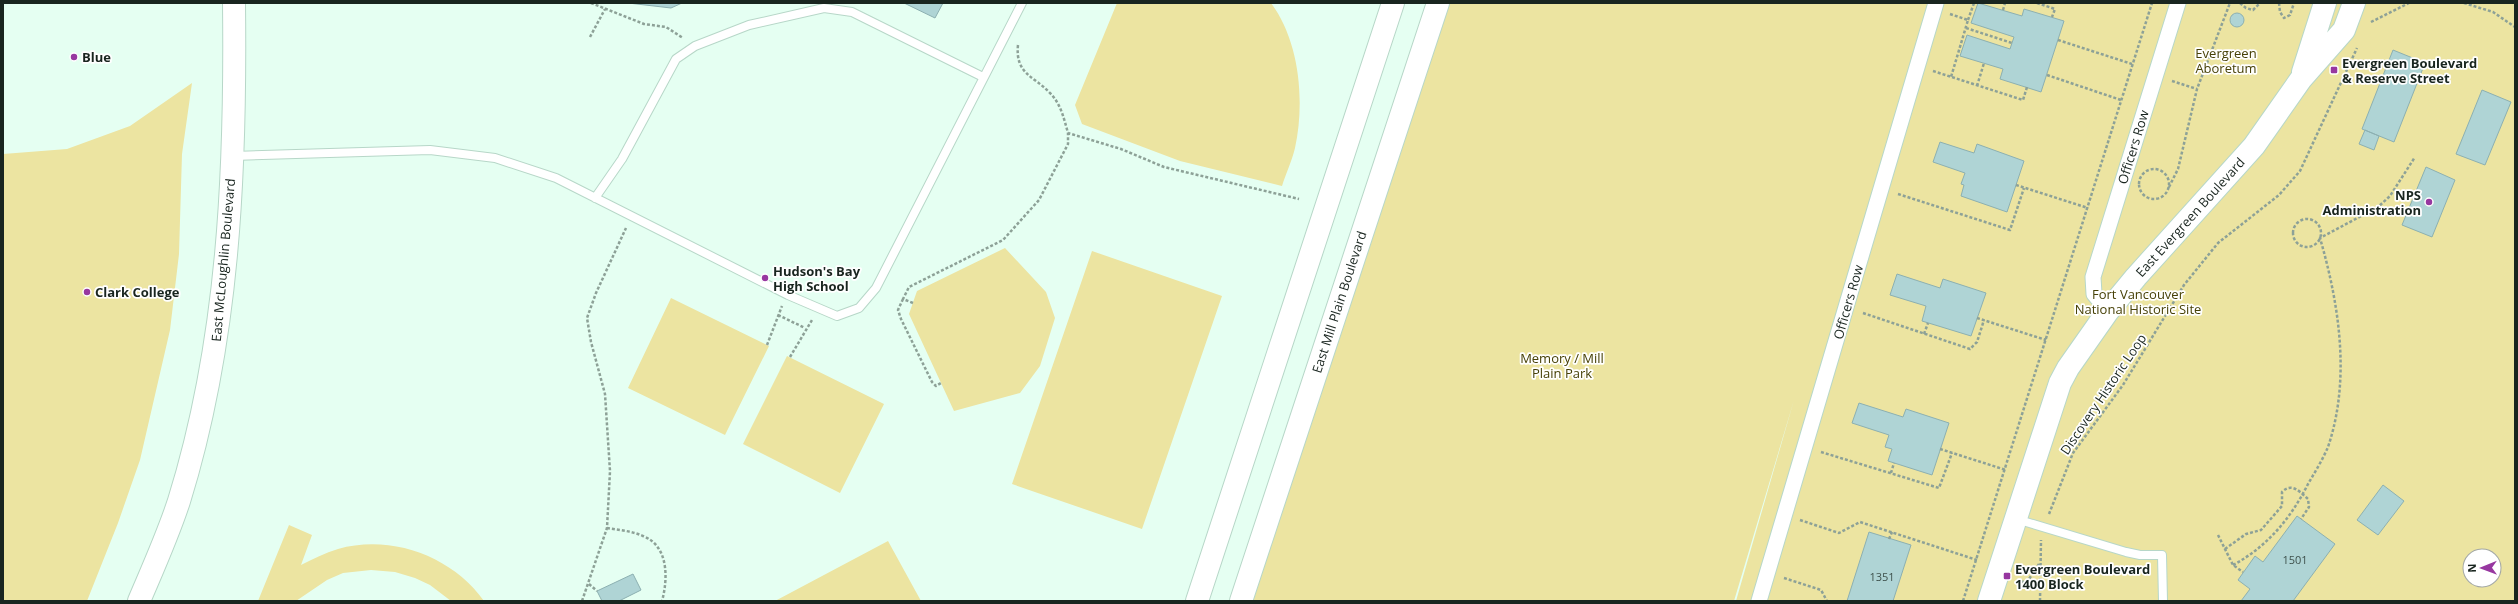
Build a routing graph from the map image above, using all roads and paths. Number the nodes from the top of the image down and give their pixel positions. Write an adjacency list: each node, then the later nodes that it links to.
1 (234, 3): 47 (street, East McLoughlin Boulevard)
2 (591, 3): 21 (path)
3 (1022, 3): 29 (lane)
4 (1393, 3): 101 (street)
5 (1438, 3): 102 (street, East Mill Plain Boulevard)
6 (1974, 3): 24 (path)
7 (2005, 3): 22 (path)
8 (2037, 3): 23 (path)
9 (2152, 3): 35 (path)
10 (2178, 3): 39 (street, Officers Row)
11 (2230, 3): 44 (path)
12 (2240, 3): 13 (path)
13 (2260, 3)
14 (2279, 3): 15 (path)
15 (2294, 3)
16 (2325, 3): 41 (street, East Evergreen Boulevard)
17 (2354, 3): 41 (street, East Evergreen Boulevard)
18 (2409, 3): 27 (path)
19 (2464, 3): 25 (path)
20 (1935, 6): 24 (path); 36 (street, Officers Row)
21 (605, 9): 28 (path); 33 (path)
22 (2003, 10)
23 (2052, 17)
24 (1968, 20): 26 (path)
25 (2515, 27)
26 (1966, 28): 32 (path); 40 (path)
27 (2367, 28)
28 (590, 37)
29 (1003, 37): 38 (lane); 46 (path)
30 (2058, 40): 35 (path)
31 (2360, 42): 85 (path, Discovery Historic Loop)
32 (2012, 43)
33 (695, 46): 38 (lane); 53 (lane)
34 (1984, 63): 42 (path)
35 (2132, 64): 45 (path)
36 (1917, 66): 40 (path); 51 (street, Officers Row)
37 (2047, 75): 45 (path)
38 (983, 76): 62 (lane)
39 (2154, 76): 44 (path); 63 (street, Officers Row)
40 (1951, 77): 42 (path)
41 (2301, 79): 63 (street, East Evergreen Boulevard)
42 (1977, 86): 43 (path)
43 (2027, 87)
44 (2196, 89): 50 (path)
45 (2122, 100): 55 (path)
46 (1068, 133): 54 (path); 59 (path)
47 (232, 156): 53 (lane); 98 (street, East McLoughlin Boulevard)
48 (2415, 157): 57 (path)
49 (2016, 185): 52 (path)
50 (2169, 187): 50 (path)
51 (1881, 188): 52 (path); 61 (street, Officers Row)
52 (2024, 188): 55 (path)
53 (594, 198): 56 (lane)
54 (1299, 198)
55 (2088, 208): 70 (path)
56 (632, 217): 58 (lane); 84 (path)
57 (2320, 238): 57 (path); 80 (path)
58 (788, 295): 62 (lane); 64 (path)
59 (902, 299): 60 (path); 73 (path)
60 (913, 303)
61 (1846, 308): 69 (path); 74 (street, Officers Row)
62 (820, 310): 68 (path)
63 (2108, 311): 82 (street, East Evergreen Boulevard)
64 (778, 315): 68 (path); 71 (path)
65 (1977, 318): 66 (path)
66 (1984, 320): 69 (path); 70 (path)
67 (1928, 322): 69 (path)
68 (805, 328): 72 (path)
69 (1924, 334)
70 (2046, 340): 78 (path)
71 (767, 345)
72 (790, 357)
73 (941, 383)
74 (1805, 447): 79 (path); 81 (street, Officers Row)
75 (1940, 449): 76 (path)
76 (1952, 453): 78 (path); 79 (path)
77 (1894, 463): 79 (path)
78 (2006, 470): 90 (path)
79 (1891, 473)
80 (2303, 495): 83 (path); 89 (path); 92 (path)
81 (1785, 515): 86 (path); 94 (street, Officers Row)
82 (2016, 519): 85 (lane); 106 (street, East Evergreen Boulevard)
83 (2301, 519)
84 (607, 528): 96 (path); 100 (path)
85 (2044, 528): 91 (path, Discovery Historic Loop); 108 (lane)
86 (1892, 532): 88 (path); 90 (path)
87 (2218, 535): 89 (path)
88 (1889, 539)
89 (2225, 549): 92 (path)
90 (1977, 560): 105 (path)
91 (2039, 564): 95 (path); 107 (path, Discovery Historic Loop)
92 (2233, 565): 93 (path)
93 (2243, 572)
94 (1768, 573): 103 (street, Officers Row); 104 (path)
95 (2013, 577)
96 (589, 584): 97 (path); 99 (path)
97 (597, 591)
98 (139, 601)
99 (582, 601)
100 (662, 601)
101 (1197, 601)
102 (1241, 601)
103 (1759, 601)
104 (1827, 601)
105 (1964, 601)
106 (1989, 601)
107 (2040, 601)
108 (2163, 601)

